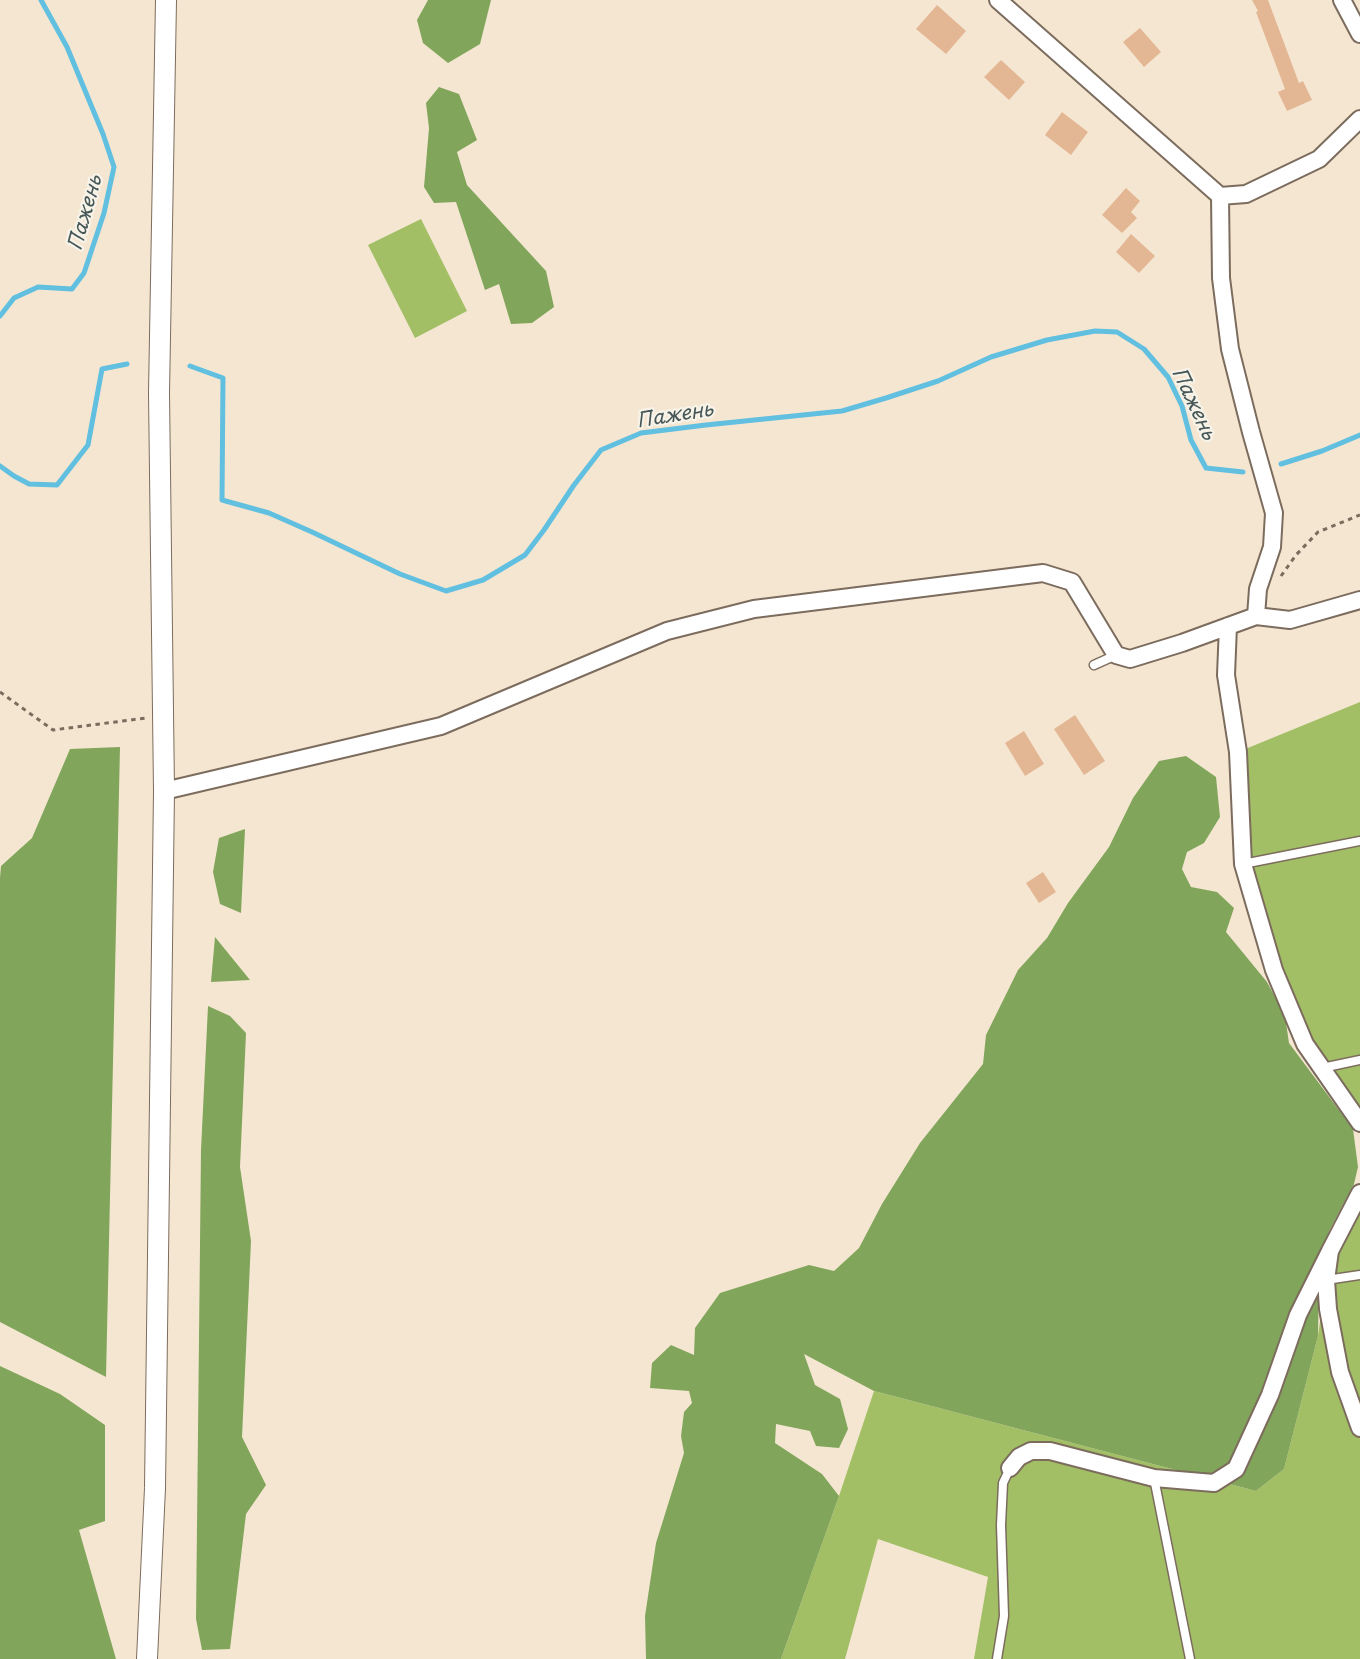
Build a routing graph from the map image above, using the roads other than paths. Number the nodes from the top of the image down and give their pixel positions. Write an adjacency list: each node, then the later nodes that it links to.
1 (166, 0): 12 (street)
2 (998, 0): 6 (street)
3 (1342, 0): 4 (street)
4 (1360, 34)
5 (1360, 118): 6 (street)
6 (1220, 196): 8 (street)
7 (1360, 600): 8 (street)
8 (1256, 616): 9 (street)
9 (1228, 626): 10 (street); 14 (street)
10 (1116, 655): 11 (lane); 12 (street)
11 (1094, 665)
12 (164, 791): 25 (street)
13 (1360, 841): 14 (lane)
14 (1244, 864): 16 (street)
15 (1360, 1060): 16 (lane)
16 (1322, 1068): 17 (street)
17 (1360, 1123)
18 (1360, 1193): 19 (street)
19 (1330, 1251): 21 (street); 24 (street)
20 (1360, 1275): 21 (lane)
21 (1326, 1281): 22 (street)
22 (1360, 1428)
23 (1010, 1468): 24 (street); 26 (lane)
24 (1154, 1478): 27 (lane)
25 (147, 1659)
26 (997, 1659)
27 (1190, 1659)

